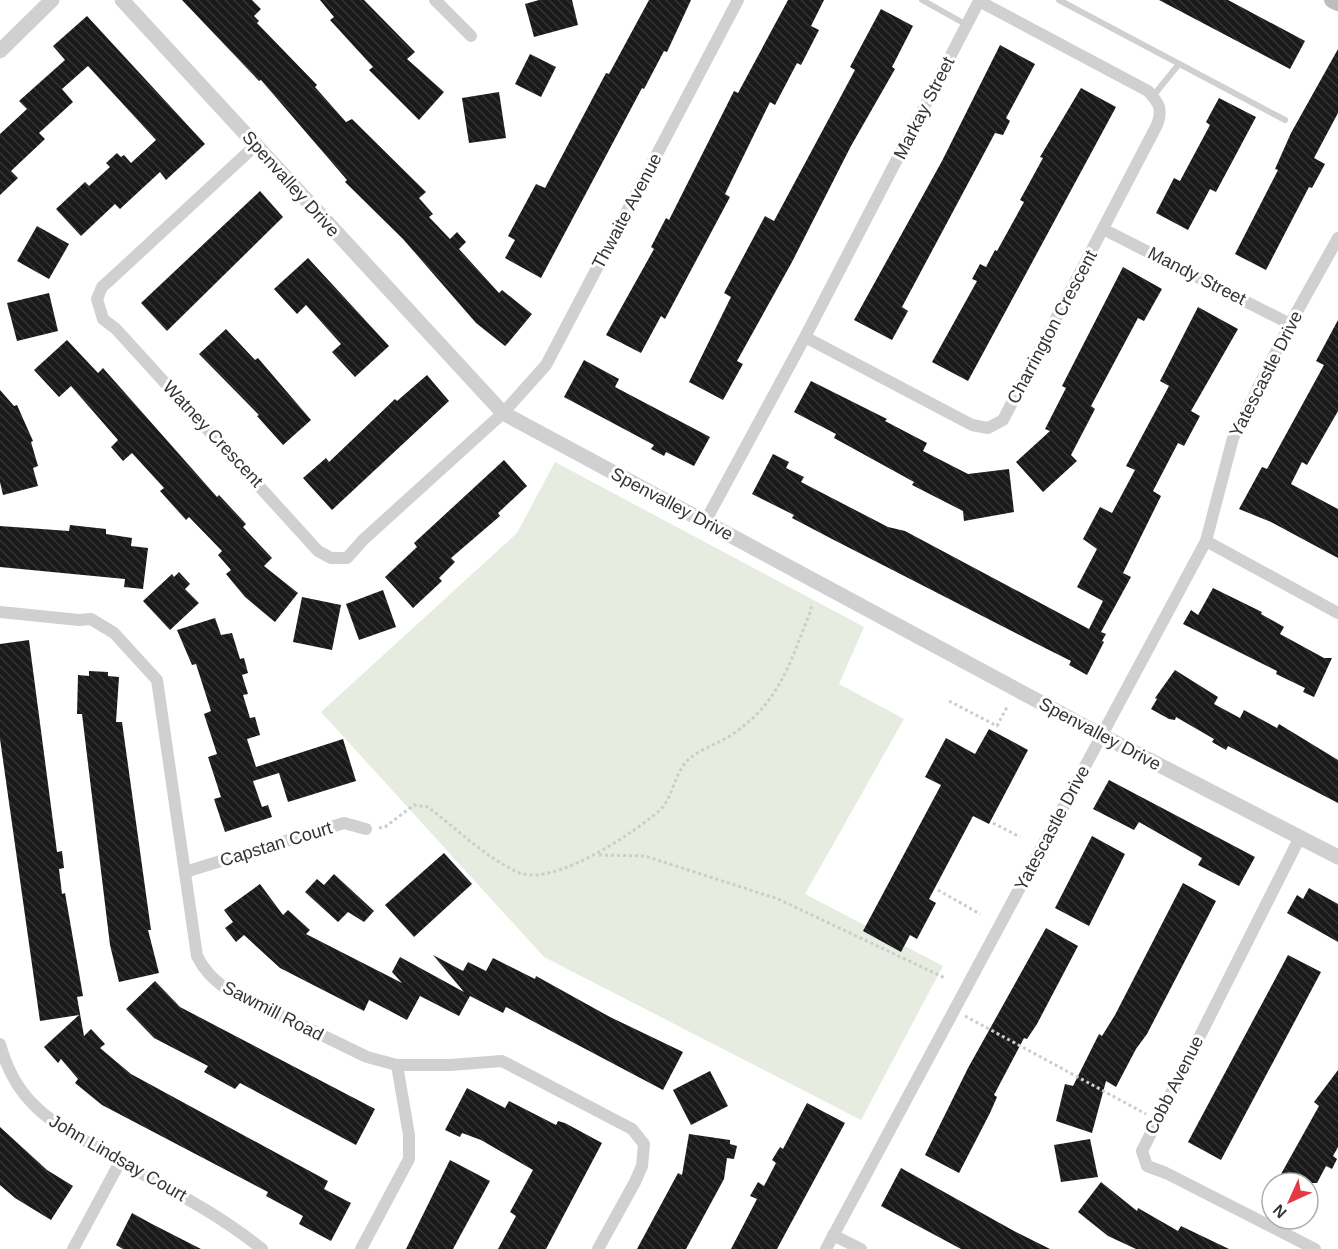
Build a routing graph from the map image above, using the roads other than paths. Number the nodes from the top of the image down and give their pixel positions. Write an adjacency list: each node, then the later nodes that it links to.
1 (52, 0): 12 (street)
2 (122, 0): 16 (street, Spenvalley Drive)
3 (435, 0): 11 (street)
4 (738, 0): 21 (street, Thwaite Avenue)
5 (922, 0): 10 (lane)
6 (1059, 0): 13 (lane)
7 (1332, 0): 9 (main road)
8 (980, 1): 10 (street, Markay Street); 14 (street, Markay Street)
9 (1338, 3)
10 (967, 25): 20 (street, Markay Street)
11 (471, 36)
12 (0, 51)
13 (1179, 64): 14 (lane); 15 (lane)
14 (1153, 96): 17 (street)
15 (1285, 120)
16 (256, 145): 21 (street, Spenvalley Drive); 21 (street, Watney Crescent)
17 (1103, 229): 19 (street, Mandy Street); 20 (street, Charrington Crescent)
18 (1338, 238): 19 (street, Yatescastle Drive)
19 (1290, 324): 23 (street, Yatescastle Drive)
20 (805, 337): 22 (street, Markay Street)
21 (504, 413): 22 (street, Spenvalley Drive)
22 (705, 522): 26 (street, Spenvalley Drive)
23 (1206, 541): 25 (street); 26 (street, Yatescastle Drive)
24 (0, 612): 30 (street, Sawmill Road)
25 (1338, 613)
26 (1101, 735): 28 (street, Spenvalley Drive); 34 (street, Yatescastle Drive)
27 (366, 829): 30 (street, Capstan Court)
28 (1300, 837): 29 (street, Spenvalley Drive); 41 (street, Cobb Avenue)
29 (1338, 857)
30 (185, 872): 32 (street, Sawmill Road)
31 (0, 1044): 33 (street, John Lindsay Court)
32 (397, 1065): 37 (street); 38 (street, Sawmill Road)
33 (120, 1162): 35 (street); 36 (street, John Lindsay Court)
34 (833, 1235): 39 (street, Yatescastle Drive); 40 (street)
35 (74, 1249)
36 (262, 1249)
37 (361, 1249)
38 (598, 1249)
39 (826, 1249)
40 (861, 1249)
41 (1315, 1249)

